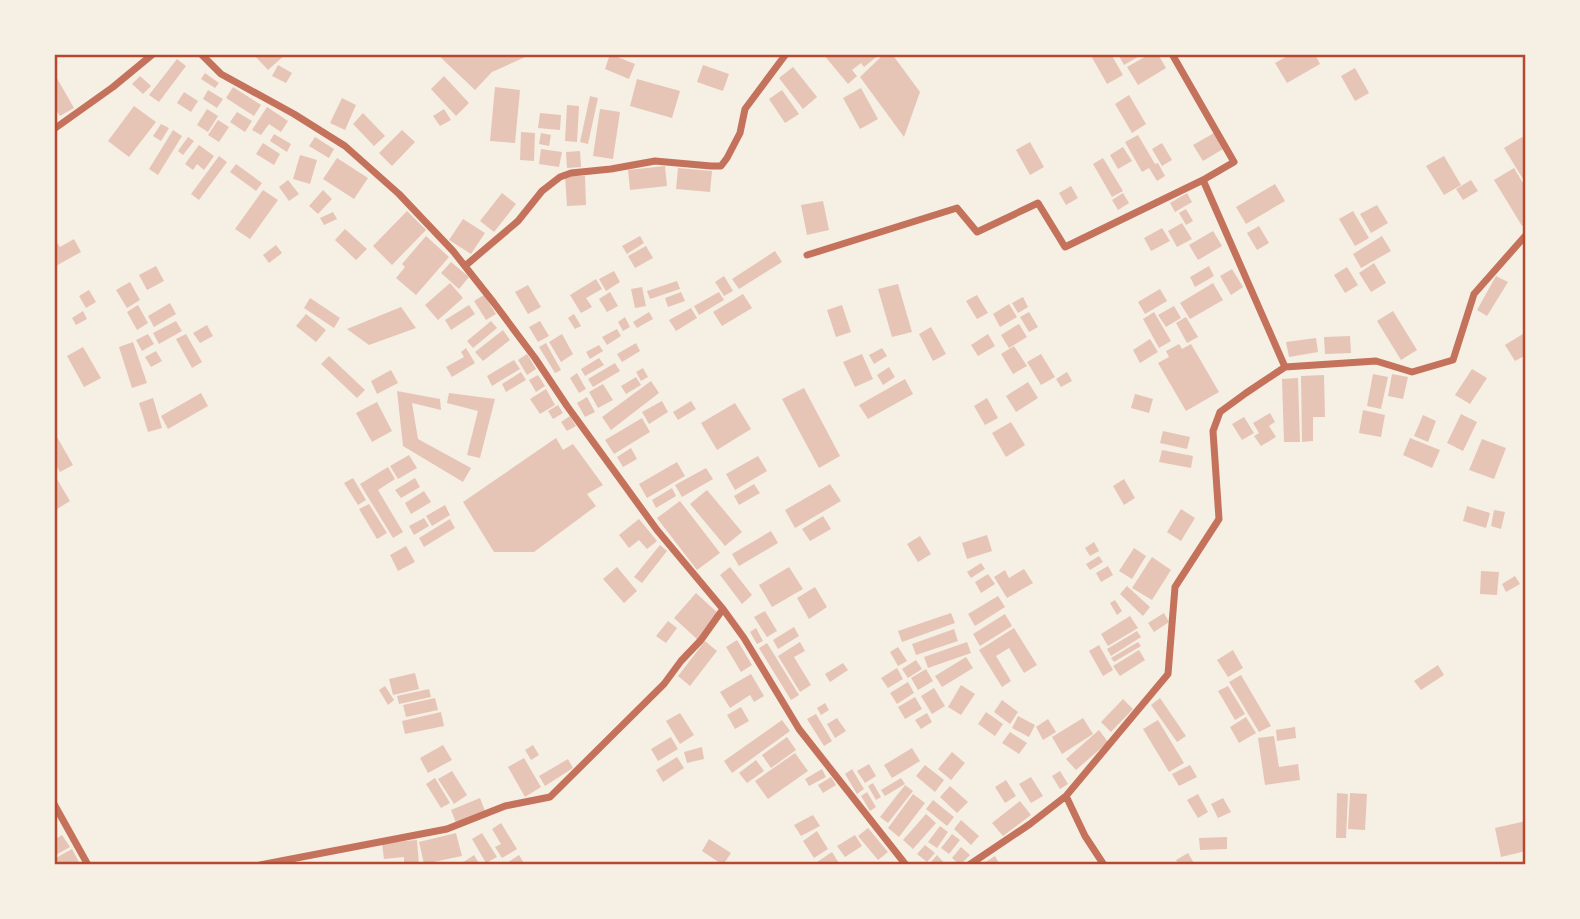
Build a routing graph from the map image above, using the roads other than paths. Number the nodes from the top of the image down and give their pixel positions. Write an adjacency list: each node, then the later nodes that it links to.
1 (153, 54): 5 (street)
2 (201, 54): 9 (street)
3 (786, 54): 9 (street)
4 (1171, 54): 6 (street)
5 (54, 129)
6 (1203, 180): 8 (street); 10 (street)
7 (1526, 235): 10 (street)
8 (807, 255)
9 (465, 266): 11 (street)
10 (1285, 368): 12 (street)
11 (723, 609): 15 (street); 16 (street)
12 (1066, 796): 17 (street); 18 (street)
13 (54, 804): 14 (street)
14 (88, 865)
15 (260, 865)
16 (906, 865)
17 (969, 865)
18 (1104, 865)

